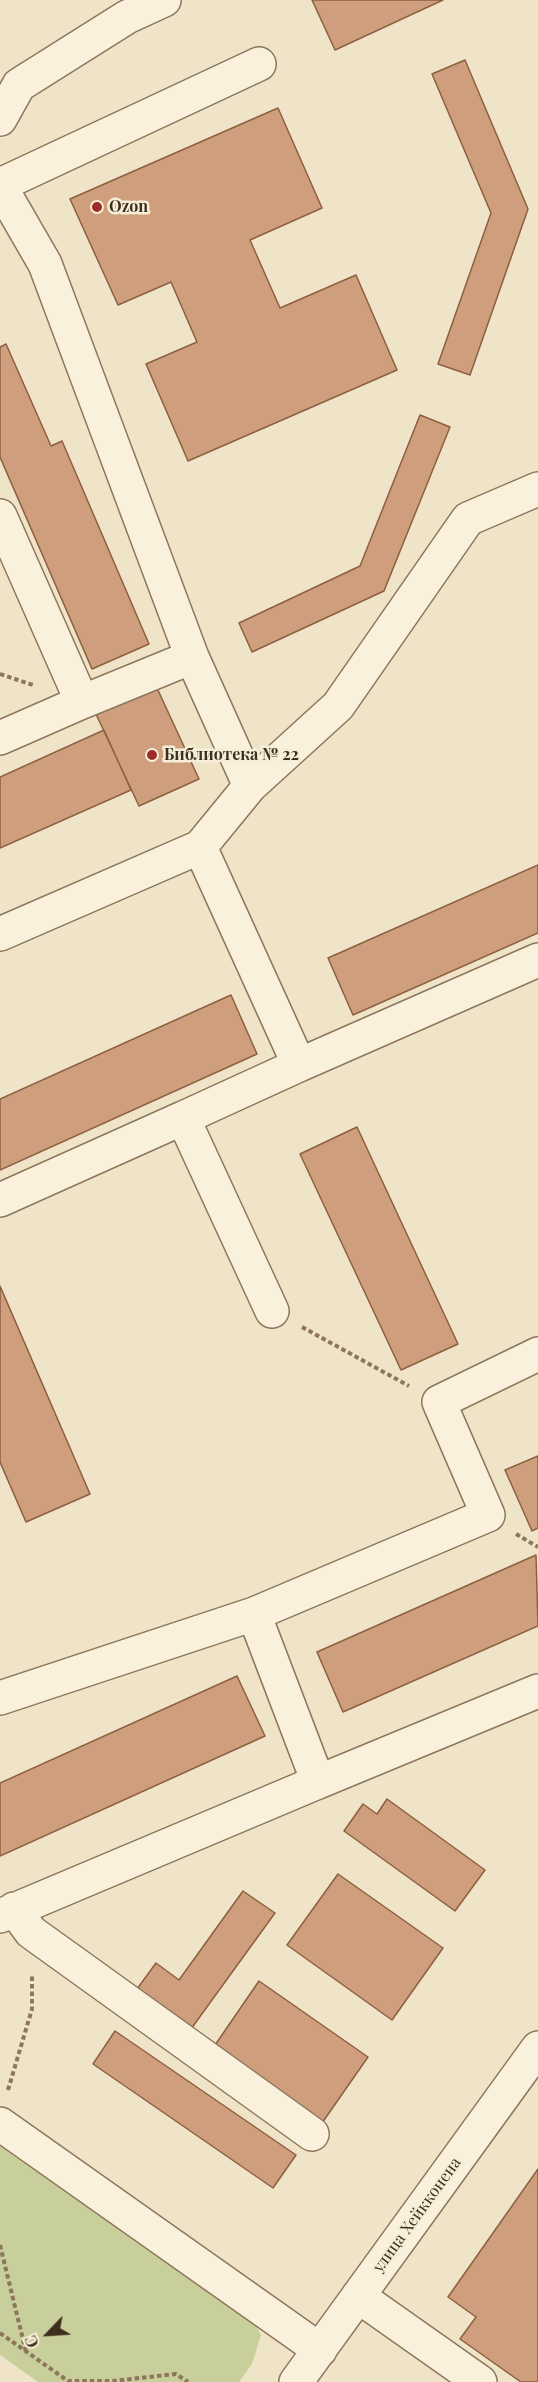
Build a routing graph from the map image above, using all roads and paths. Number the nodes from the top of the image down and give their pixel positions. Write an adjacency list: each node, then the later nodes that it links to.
1 (164, 0): 3 (street)
2 (259, 64): 4 (street)
3 (0, 119)
4 (0, 186): 7 (street)
5 (538, 489): 10 (street)
6 (0, 516): 8 (street)
7 (192, 657): 8 (street); 10 (street)
8 (82, 702): 9 (street)
9 (0, 738)
10 (250, 786): 11 (street)
11 (200, 847): 12 (street); 14 (street)
12 (0, 934)
13 (538, 960): 14 (street)
14 (299, 1065): 15 (street)
15 (183, 1118): 16 (street); 17 (street)
16 (0, 1200)
17 (272, 1311): 19 (path)
18 (538, 1354): 19 (street)
19 (439, 1402): 20 (street)
20 (254, 1614): 22 (street); 23 (street)
21 (538, 1691): 23 (street)
22 (0, 1698)
23 (318, 1782): 24 (street)
24 (15, 1919): 26 (path); 27 (street)
25 (538, 2048): 29 (street, улица Хейкконена)
26 (3, 2111): 31 (street)
27 (312, 2134)
28 (0, 2245): 32 (path)
29 (358, 2296): 31 (street, улица Хейкконена); 36 (street)
30 (0, 2333): 32 (path)
31 (320, 2350): 35 (street, улица Хейкконена)
32 (26, 2352): 33 (path)
33 (68, 2382): 34 (path)
34 (188, 2382)
35 (296, 2382)
36 (480, 2382)

